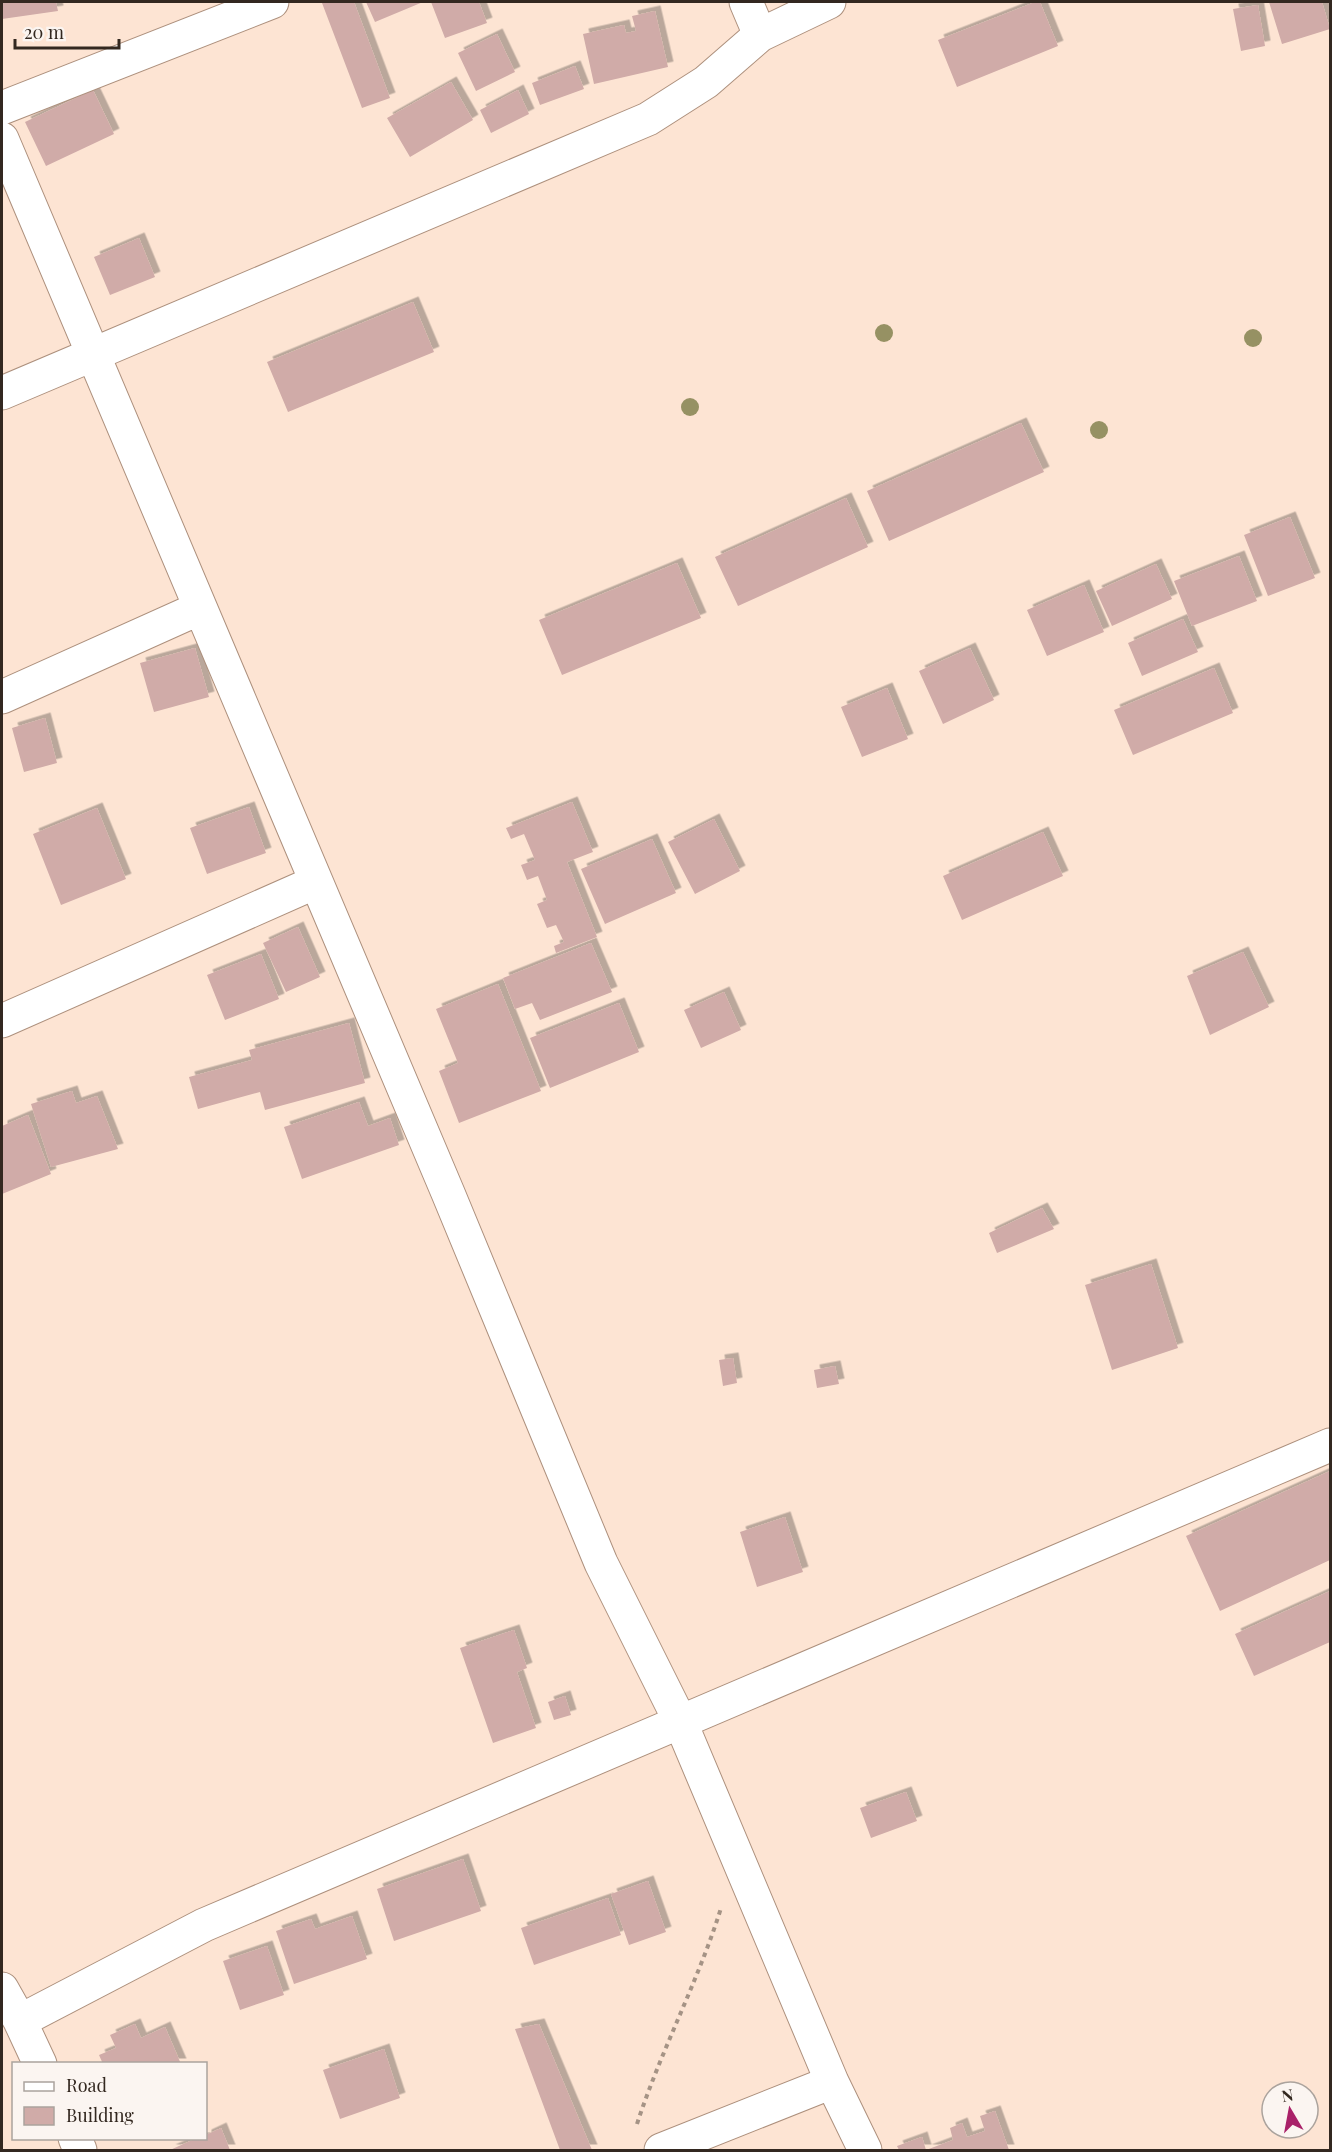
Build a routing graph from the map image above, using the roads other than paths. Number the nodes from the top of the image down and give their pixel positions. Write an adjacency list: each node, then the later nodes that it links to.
1 (272, 2): 5 (street)
2 (747, 2): 4 (street)
3 (829, 2): 4 (street)
4 (760, 35): 7 (street)
5 (2, 108)
6 (2, 139): 7 (street)
7 (93, 355): 8 (street); 9 (street)
8 (2, 393)
9 (200, 608): 10 (street); 11 (street)
10 (2, 697)
11 (316, 882): 12 (street); 14 (street)
12 (2, 1021)
13 (1330, 1445): 14 (street)
14 (680, 1721): 16 (street); 18 (street)
15 (2, 1989): 16 (street)
16 (20, 2021): 17 (street)
17 (39, 2062)
18 (832, 2082): 19 (street); 20 (street)
19 (662, 2151)
20 (865, 2151)

